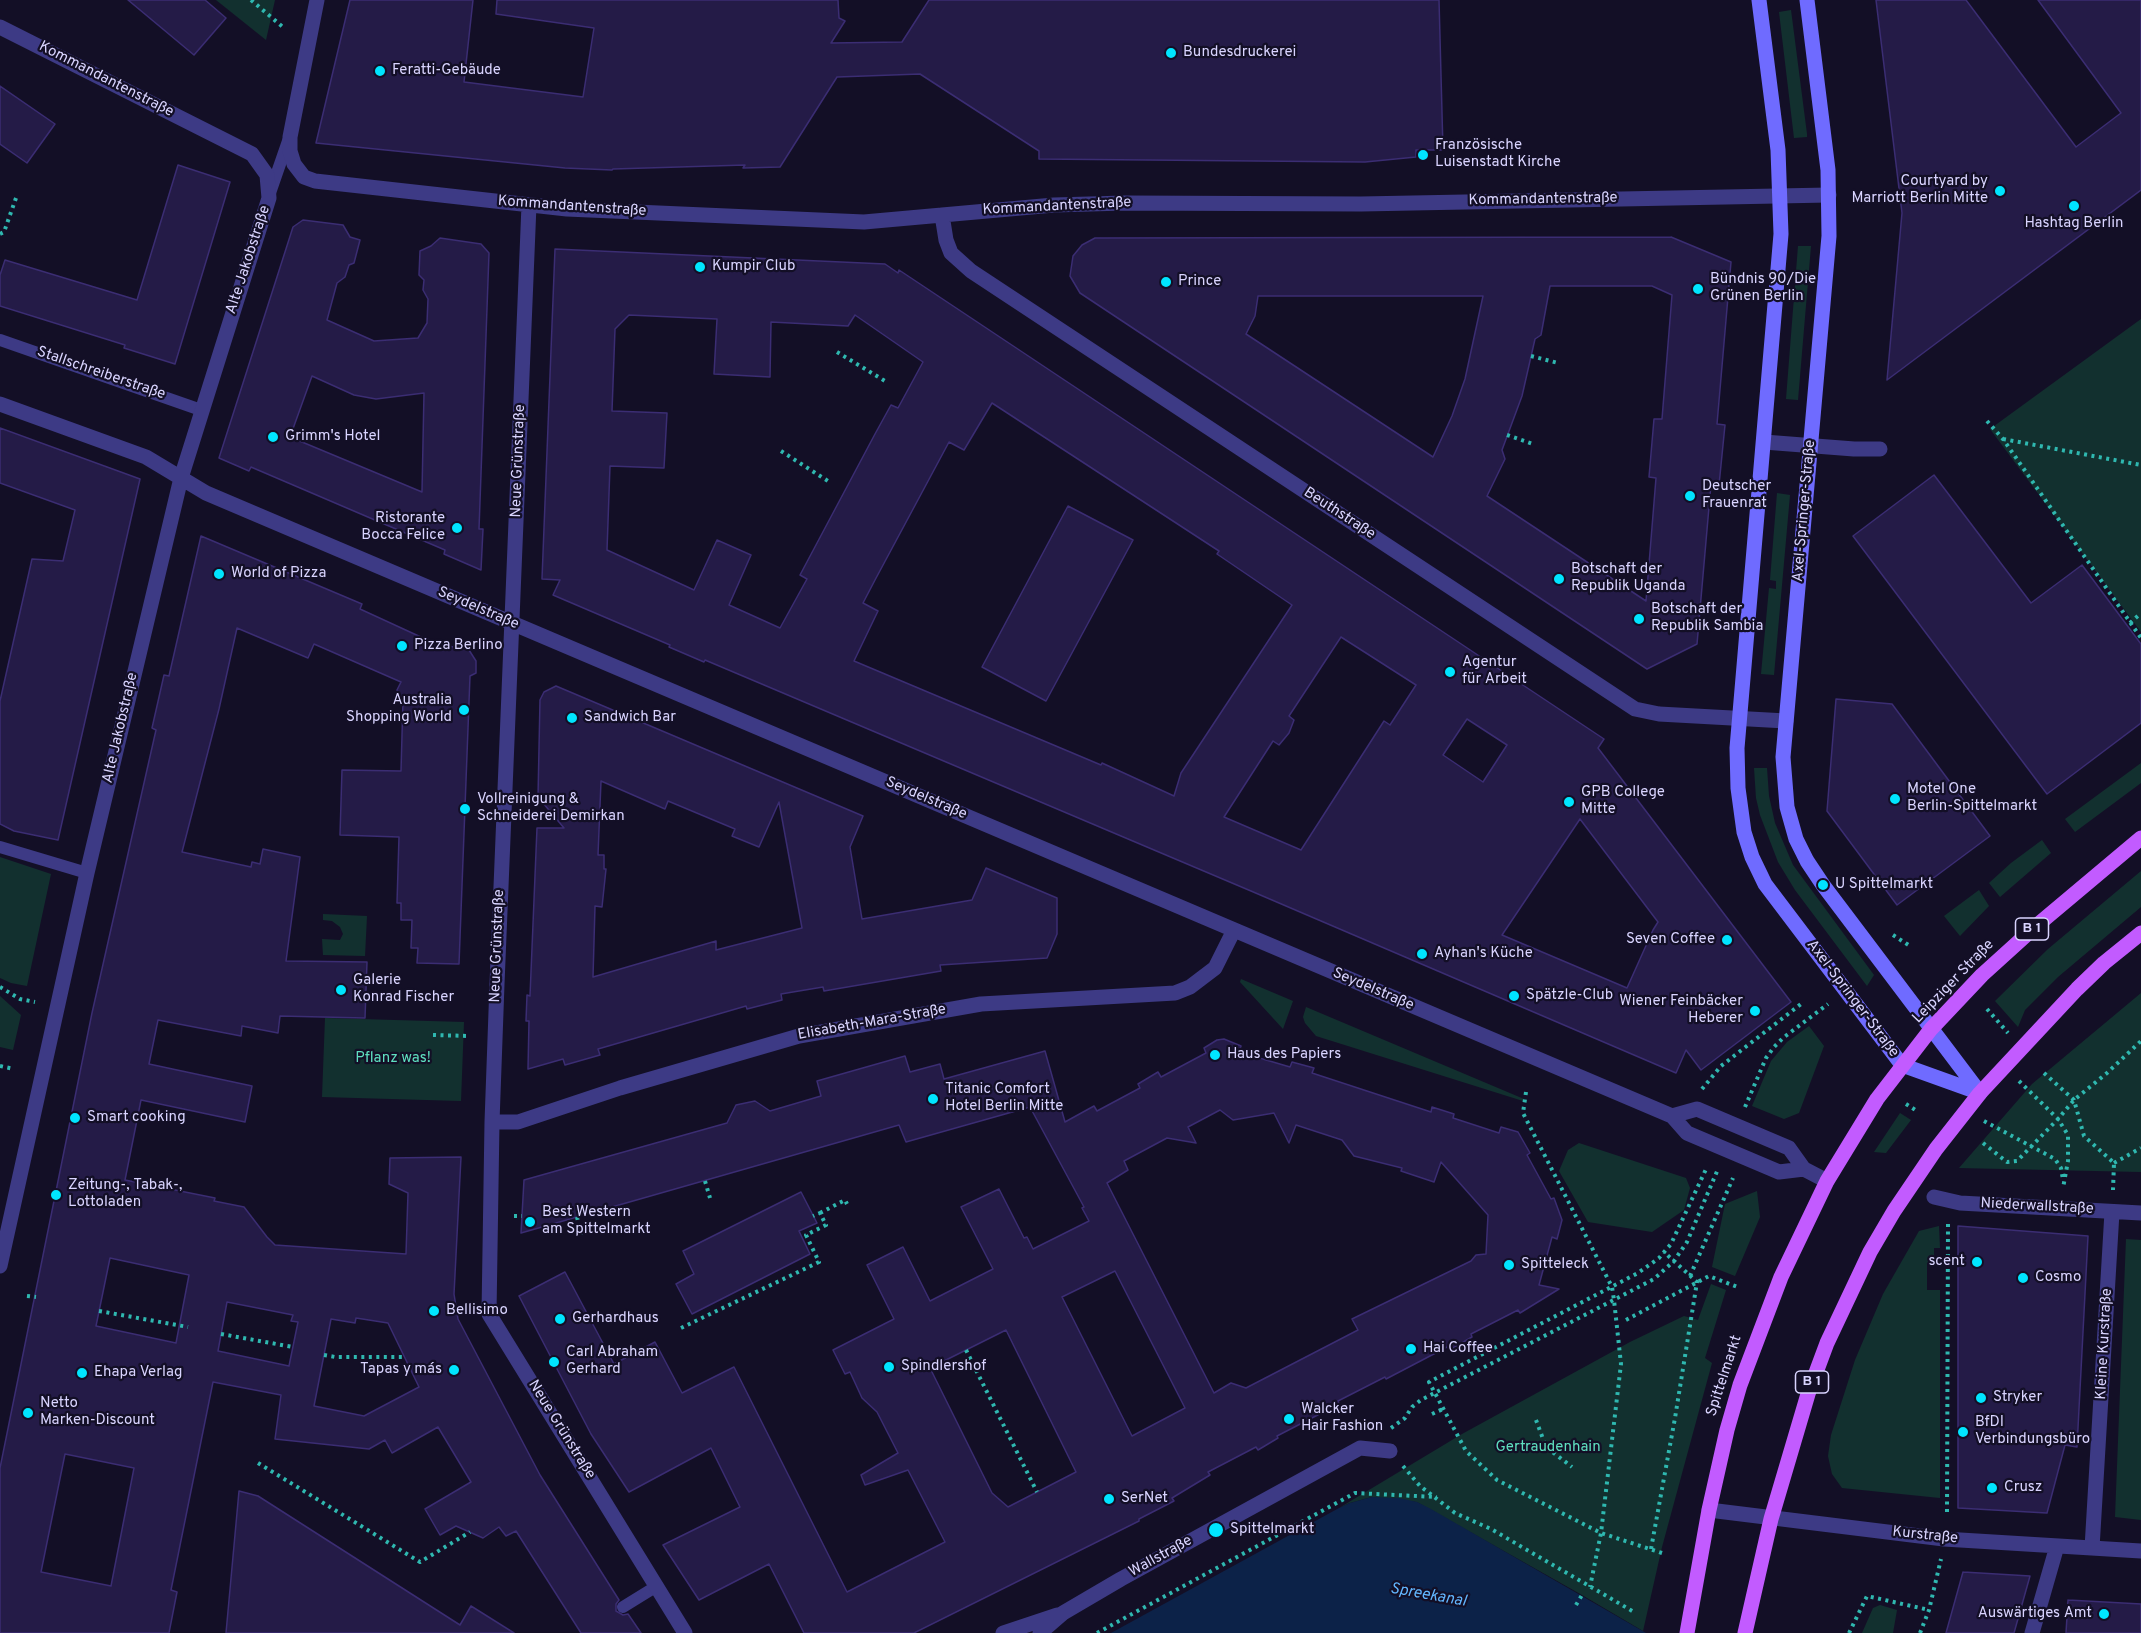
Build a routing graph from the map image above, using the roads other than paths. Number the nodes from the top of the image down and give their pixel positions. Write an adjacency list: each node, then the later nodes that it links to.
1 (317, 0): 5 (street, Alte Jakobstraße)
2 (1759, 0): 8 (main road, Axel-Springer-Straße)
3 (1807, 0): 9 (main road, Axel-Springer-Straße)
4 (0, 27): 7 (street, Kommandantenstraße)
5 (290, 137): 6 (street, Alte Jakobstraße); 10 (lane, Alte Jakobstraße)
6 (294, 164): 11 (street, Kommandantenstraße)
7 (267, 176): 10 (street, Alte Jakobstraße)
8 (1780, 195): 9 (street, Kommandantenstraße); 12 (street, Kommandantenstraße); 16 (main road, Axel-Springer-Straße)
9 (1829, 195): 17 (main road, Axel-Springer-Straße)
10 (269, 198): 15 (street, Alte Jakobstraße)
11 (529, 205): 12 (street, Kommandantenstraße); 20 (street, Neue Grünstraße)
12 (942, 215): 21 (street, Beuthstraße)
13 (0, 339): 15 (lane, Stallschreiberstraße)
14 (0, 404): 19 (street)
15 (201, 410): 19 (street, Alte Jakobstraße)
16 (1764, 442): 17 (street); 21 (main road, Axel-Springer-Straße)
17 (1811, 446): 18 (street); 22 (main road, Axel-Springer-Straße)
18 (1880, 449)
19 (181, 478): 20 (street, Seydelstraße); 25 (street, Alte Jakobstraße)
20 (512, 623): 26 (street, Seydelstraße); 32 (street, Neue Grünstraße)
21 (1740, 718): 22 (street, Beuthstraße); 29 (main road, Axel-Springer-Straße)
22 (1786, 721): 28 (main road, Axel-Springer-Straße)
23 (2141, 838): 28 (main road, Leipziger Straße / B 1)
24 (0, 847): 25 (lane)
25 (87, 873): 38 (street, Alte Jakobstraße)
26 (1234, 930): 31 (street, Seydelstraße); 32 (street, Elisabeth-Mara-Straße)
27 (2141, 933): 30 (main road, B 1)
28 (1932, 1029): 29 (main road, Leipziger Straße / B 1); 30 (main road, Axel-Springer-Straße)
29 (1902, 1065): 30 (main road, Axel-Springer-Straße); 34 (main road, Leipziger Straße / B 1)
30 (1980, 1093): 41 (main road, B 1)
31 (1672, 1116): 33 (street, Seydelstraße); 33 (street, Seydelstraße)
32 (492, 1122): 45 (street, Neue Grünstraße)
33 (1804, 1169): 34 (street, Seydelstraße)
34 (1827, 1181): 40 (main road, Spittelmarkt / B 1)
35 (1934, 1197): 36 (street, Niederwallstraße)
36 (2112, 1212): 37 (street, Niederwallstraße); 43 (street, Kleine Kurstraße)
37 (2141, 1213)
38 (0, 1266)
39 (1390, 1451): 47 (street, Wallstraße)
40 (1709, 1509): 41 (street, Kurstraße); 52 (main road, Spittelmarkt / B 1)
41 (1771, 1519): 42 (street, Kurstraße); 48 (main road, B 1)
42 (2056, 1546): 43 (street, Kurstraße); 53 (street)
43 (2092, 1548): 44 (street, Kurstraße)
44 (2141, 1551)
45 (657, 1586): 46 (lane); 49 (street, Neue Grünstraße)
46 (623, 1607)
47 (1063, 1613): 50 (street, Wallstraße); 51 (street, Wallstraße)
48 (1746, 1628)
49 (685, 1633)
50 (1003, 1633)
51 (1041, 1633)
52 (1687, 1633)
53 (2032, 1633)

